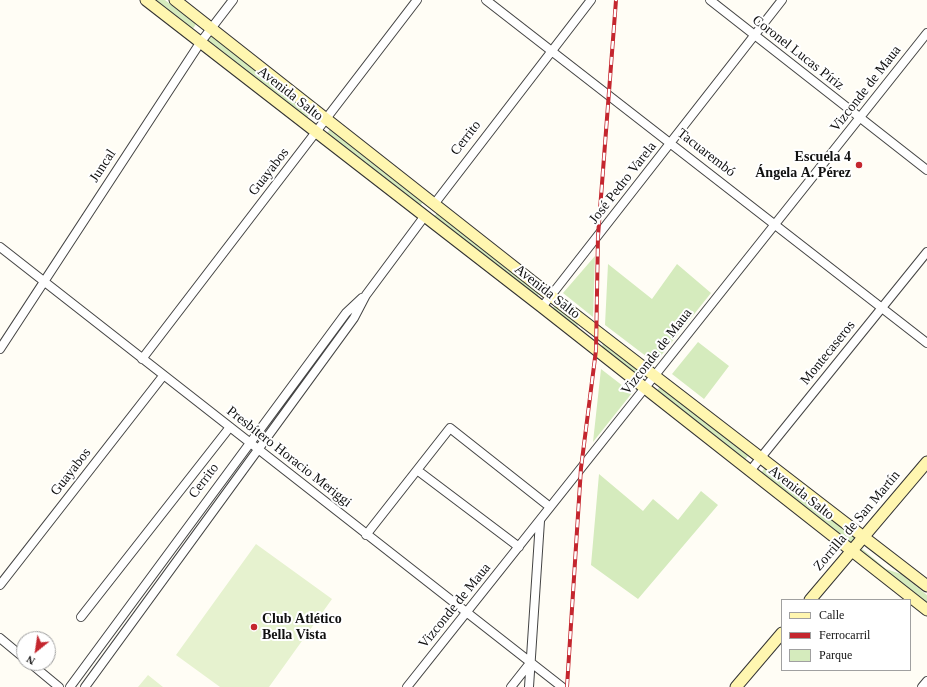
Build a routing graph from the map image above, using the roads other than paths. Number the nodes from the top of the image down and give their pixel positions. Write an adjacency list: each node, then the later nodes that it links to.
1 (146, 0): 12 (street, Avenida Salto)
2 (175, 0): 9 (street, Avenida Salto)
3 (233, 0): 9 (street, Juncal)
4 (417, 0): 15 (street, Guayabos)
5 (486, 0): 13 (street, Tacuarembó)
6 (591, 0): 13 (street, Cerrito)
7 (710, 0): 11 (street, Coronel Lucas Píriz)
8 (782, 0): 11 (street, José Pedro Varela)
9 (211, 28): 12 (street, Juncal); 15 (street, Avenida Salto)
10 (927, 33): 14 (street, Vizconde de Maua)
11 (754, 35): 14 (street, Coronel Lucas Píriz); 17 (street, José Pedro Varela)
12 (200, 42): 16 (street, Avenida Salto); 24 (street, Juncal)
13 (552, 50): 17 (street, Tacuarembó); 19 (street, Cerrito)
14 (860, 117): 18 (street, Coronel Lucas Píriz); 21 (street, Vizconde de Maua)
15 (327, 118): 16 (street, Guayabos); 19 (street, Avenida Salto)
16 (316, 132): 20 (street, Avenida Salto); 31 (street, Guayabos)
17 (671, 142): 21 (street, Tacuarembó); 26 (street, José Pedro Varela)
18 (927, 170)
19 (435, 203): 20 (street, Cerrito); 26 (street, Avenida Salto)
20 (424, 217): 25 (street, Cerrito); 27 (street, Avenida Salto)
21 (775, 224): 28 (street, Tacuarembó); 32 (street, Vizconde de Maua)
22 (0, 247): 24 (street, Presbítero Horacio Meriggi)
23 (927, 252): 28 (street, Montecaseros)
24 (43, 282): 30 (street, Juncal); 31 (street, Presbítero Horacio Meriggi)
25 (366, 295): 36 (street, Cerrito); 37 (street, Cerrito)
26 (551, 296): 27 (street, José Pedro Varela); 32 (street, Avenida Salto)
27 (542, 307): 34 (street, Avenida Salto)
28 (882, 309): 29 (street, Tacuarembó); 38 (street, Montecaseros)
29 (927, 344)
30 (0, 349)
31 (142, 359): 33 (street, Presbítero Horacio Meriggi)
32 (656, 375): 34 (street, Vizconde de Maua); 38 (street, Avenida Salto)
33 (163, 376): 35 (street, Presbítero Horacio Meriggi); 48 (street, Guayabos)
34 (645, 388): 41 (street, Avenida Salto); 42 (street, Vizconde de Maua)
35 (230, 427): 36 (street, Presbítero Horacio Meriggi); 53 (street)
36 (251, 443): 37 (street, Presbítero Horacio Meriggi); 61 (street, Cerrito)
37 (259, 449): 44 (street, Presbítero Horacio Meriggi); 62 (street, Cerrito)
38 (760, 457): 41 (street, Montecaseros); 45 (street, Avenida Salto)
39 (927, 462): 45 (street, Zorrilla de San Martín)
40 (417, 470): 42 (street); 44 (street); 46 (street)
41 (750, 471): 47 (street, Avenida Salto)
42 (550, 507): 43 (street, Vizconde de Maua)
43 (540, 521): 46 (street, Vizconde de Maua); 57 (street)
44 (366, 535): 52 (street, Presbítero Horacio Meriggi)
45 (864, 537): 47 (street, Zorrilla de San Martín); 49 (street, Avenida Salto)
46 (519, 547): 52 (street, Vizconde de Maua)
47 (852, 551): 50 (street, Zorrilla de San Martín); 51 (street, Avenida Salto)
48 (0, 585)
49 (927, 586)
50 (811, 599)
51 (927, 610)
52 (467, 612): 57 (street, Presbítero Horacio Meriggi); 63 (street, Vizconde de Maua)
53 (81, 617)
54 (781, 634): 67 (street)
55 (0, 638): 56 (street)
56 (16, 651)
57 (530, 662): 64 (street); 65 (street); 66 (street, Presbítero Horacio Meriggi)
58 (40, 671): 60 (street)
59 (927, 682): 68 (street)
60 (59, 687)
61 (70, 687)
62 (85, 687)
63 (407, 687)
64 (511, 687)
65 (528, 687)
66 (562, 687)
67 (736, 687)
68 (922, 687)

